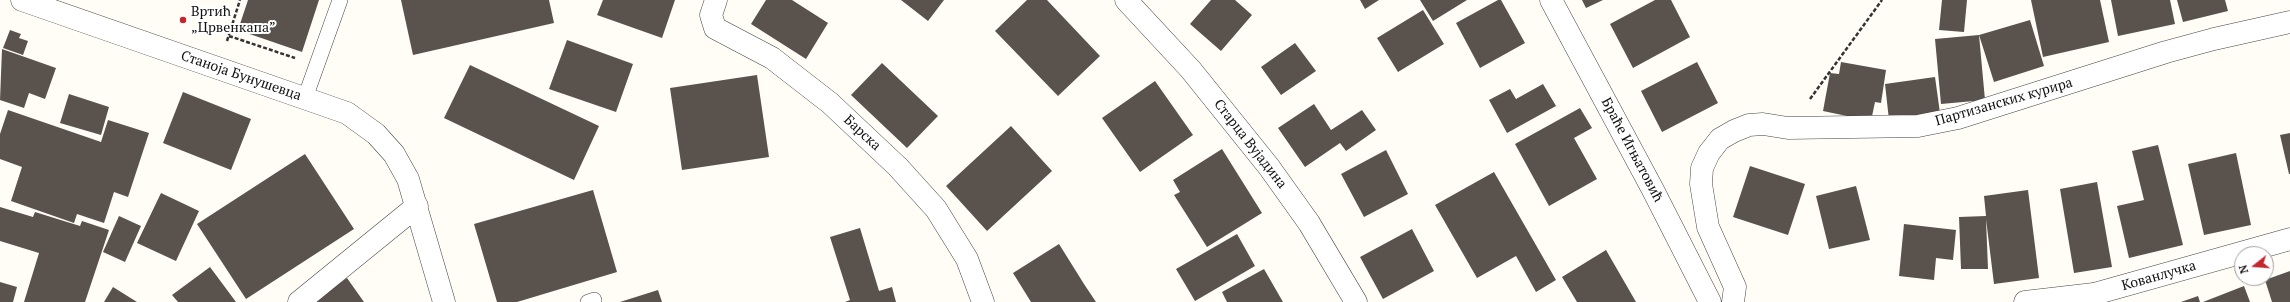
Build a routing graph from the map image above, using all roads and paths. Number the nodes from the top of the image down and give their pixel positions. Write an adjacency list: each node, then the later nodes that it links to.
1 (22, 0): 10 (street, Станоја Бунушевца)
2 (240, 0): 9 (path)
3 (340, 0): 9 (lane)
4 (716, 0): 17 (street, Барска)
5 (1126, 0): 18 (street, Старца Вујадина)
6 (1551, 0): 19 (street, Браће Игњатовић)
7 (1882, 0): 11 (path)
8 (2290, 22): 11 (street, Партизанских курира)
9 (317, 66): 10 (lane)
10 (306, 98): 12 (street, Станоја Бунушевца)
11 (1788, 128): 20 (street, Партизанских курира)
12 (417, 206): 15 (street); 16 (street, Станоја Бунушевца)
13 (2290, 239): 14 (street, Кованлучка)
14 (2095, 298): 21 (street, Кованлучка)
15 (298, 302)
16 (444, 302)
17 (983, 302)
18 (1356, 302)
19 (1710, 302)
20 (1733, 302)
21 (2025, 302)

